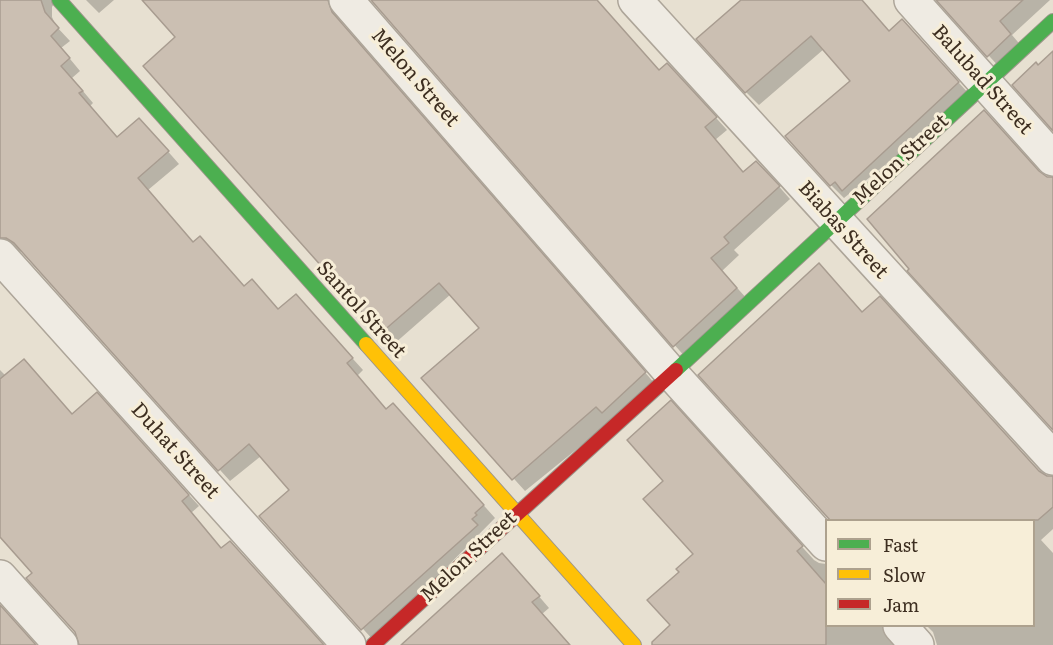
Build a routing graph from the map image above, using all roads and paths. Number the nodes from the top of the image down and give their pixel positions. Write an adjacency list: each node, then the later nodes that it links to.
1 (59, 0): 12 (street, Santol Street)
2 (346, 0): 10 (street, Melon Street)
3 (635, 0): 8 (street, Biabas Street)
4 (911, 0): 6 (street, Balubad Street)
5 (1053, 21): 6 (street, Melon Street)
6 (984, 83): 7 (street, Balubad Street); 8 (street, Melon Street)
7 (1053, 159)
8 (835, 221): 10 (street, Melon Street); 11 (street, Biabas Street)
9 (0, 256): 17 (street, Duhat Street)
10 (672, 374): 12 (street, Melon Street); 13 (street, Melon Street)
11 (1053, 458)
12 (516, 513): 18 (street, Melon Street); 19 (street, Santol Street)
13 (825, 543)
14 (0, 577): 16 (street)
15 (901, 627): 20 (street)
16 (61, 645)
17 (349, 645)
18 (373, 645)
19 (634, 645)
20 (918, 645)

